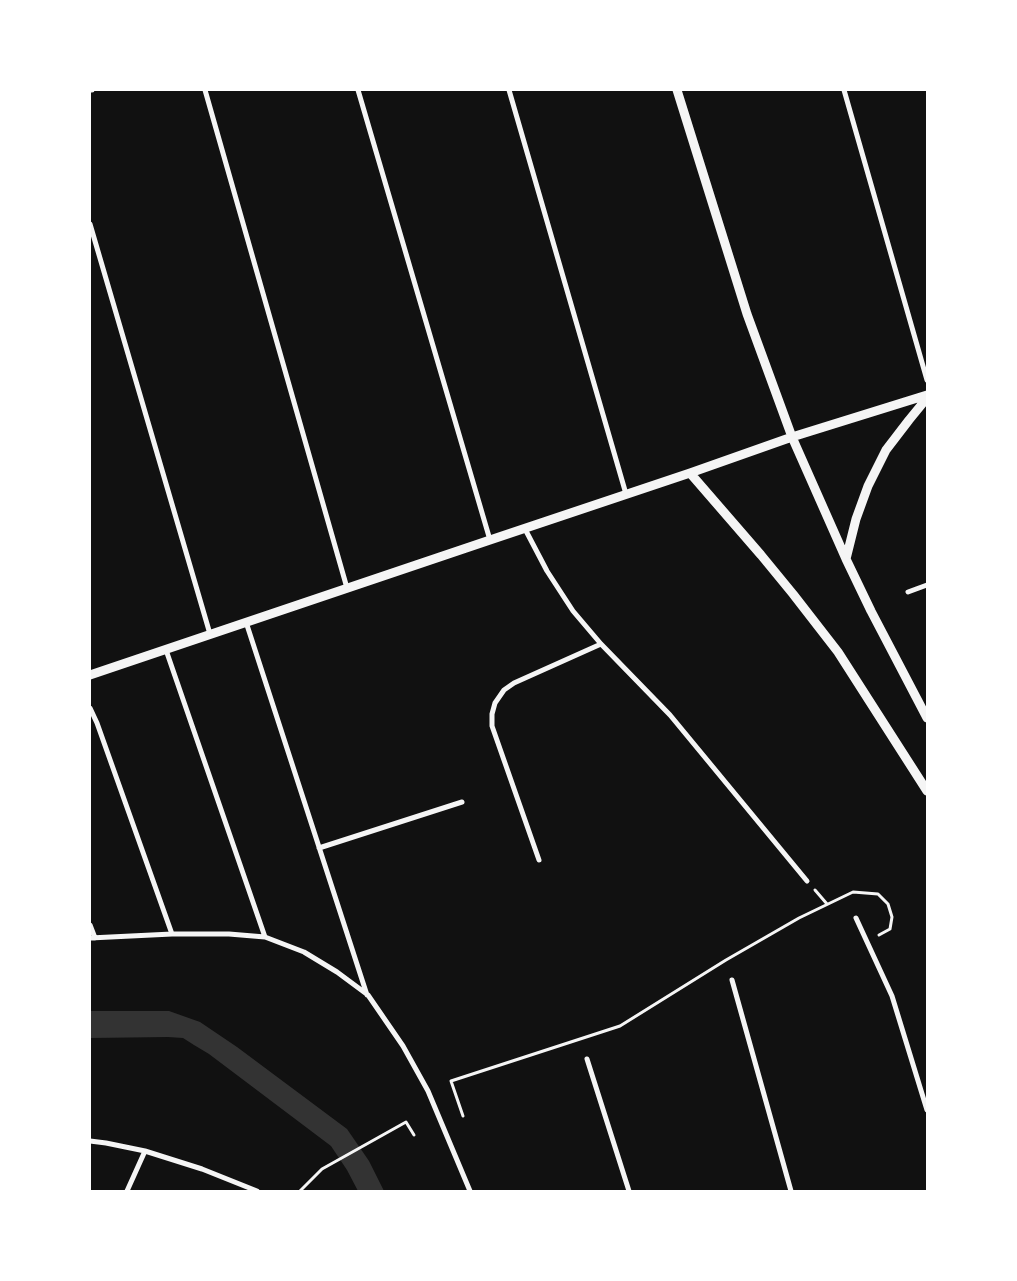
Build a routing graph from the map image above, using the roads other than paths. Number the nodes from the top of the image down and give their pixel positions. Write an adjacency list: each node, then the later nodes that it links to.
1 (205, 90): 16 (street)
2 (358, 90): 13 (street)
3 (509, 90): 11 (street)
4 (677, 90): 9 (street)
5 (844, 90): 7 (street)
6 (90, 224): 19 (street)
7 (927, 380)
8 (927, 396): 9 (street); 14 (street)
9 (792, 437): 10 (street); 14 (street)
10 (690, 474): 11 (street); 25 (street)
11 (626, 494): 12 (street)
12 (525, 529): 13 (street); 20 (street)
13 (490, 540): 16 (street)
14 (846, 559): 24 (street)
15 (927, 585): 17 (street)
16 (347, 588): 18 (street)
17 (908, 592)
18 (246, 622): 19 (street); 27 (street)
19 (210, 634): 21 (street)
20 (601, 644): 28 (street); 29 (street)
21 (166, 650): 22 (street); 33 (street)
22 (90, 675)
23 (90, 708): 32 (street)
24 (927, 718)
25 (927, 791)
26 (462, 802): 27 (street)
27 (319, 848): 36 (street)
28 (539, 860)
29 (807, 881)
30 (856, 918): 38 (street)
31 (90, 925): 34 (street)
32 (172, 934): 33 (street); 34 (street)
33 (265, 937): 36 (street)
34 (93, 938)
35 (732, 980): 45 (street)
36 (368, 995): 43 (street)
37 (586, 1059): 44 (street)
38 (927, 1110)
39 (90, 1141): 40 (street)
40 (145, 1151): 41 (street); 42 (street)
41 (127, 1191)
42 (257, 1191)
43 (470, 1191)
44 (629, 1191)
45 (791, 1191)

